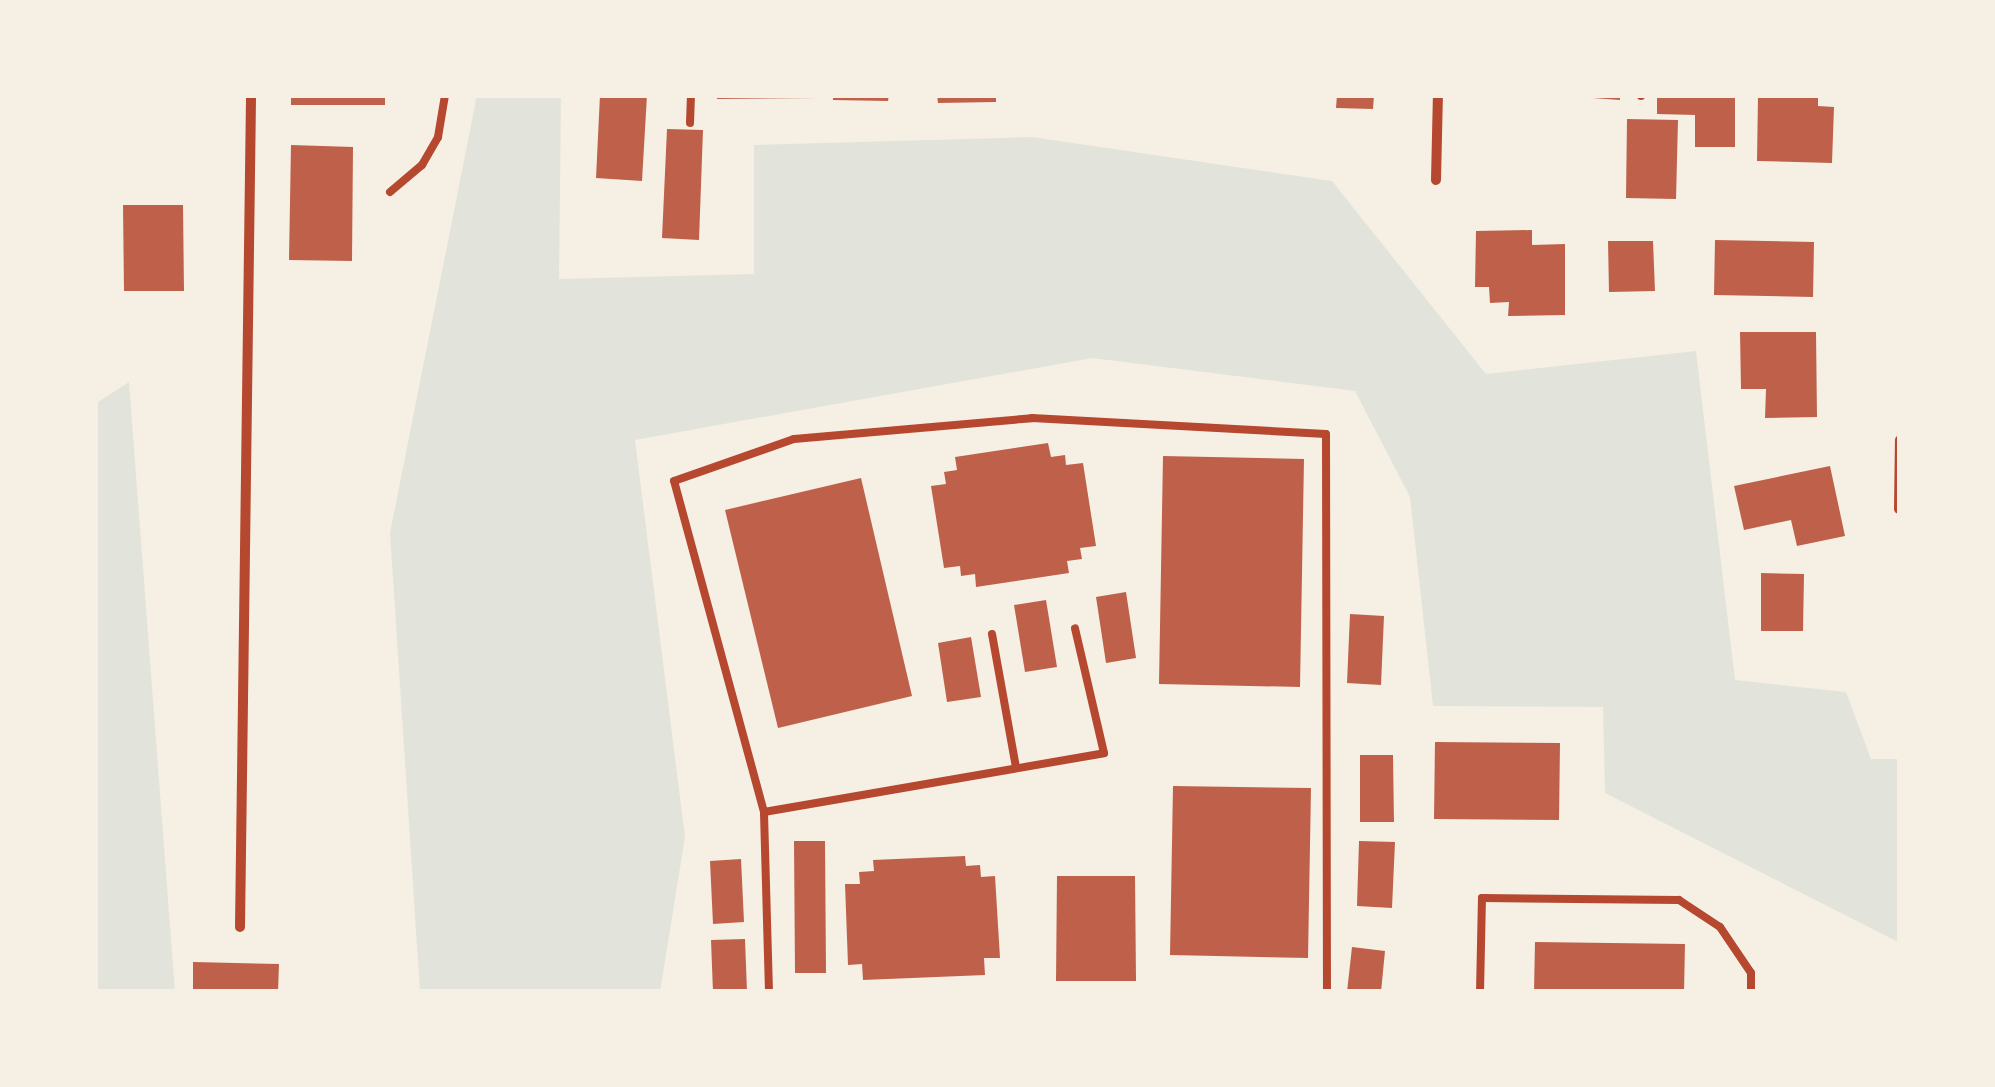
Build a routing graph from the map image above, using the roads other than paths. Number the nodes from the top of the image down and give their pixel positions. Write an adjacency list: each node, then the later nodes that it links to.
1 (251, 95): 14 (street)
2 (444, 95): 7 (lane)
3 (691, 95): 5 (lane)
4 (1438, 95): 6 (street)
5 (690, 123)
6 (1436, 180)
7 (390, 192)
8 (1900, 440): 9 (street)
9 (1899, 509)
10 (1075, 628): 12 (lane)
11 (992, 634): 12 (lane)
12 (1016, 768): 13 (lane)
13 (764, 812): 15 (lane); 16 (lane)
14 (240, 927)
15 (769, 992)
16 (1327, 992)
17 (1480, 992): 18 (lane)
18 (1751, 992)

